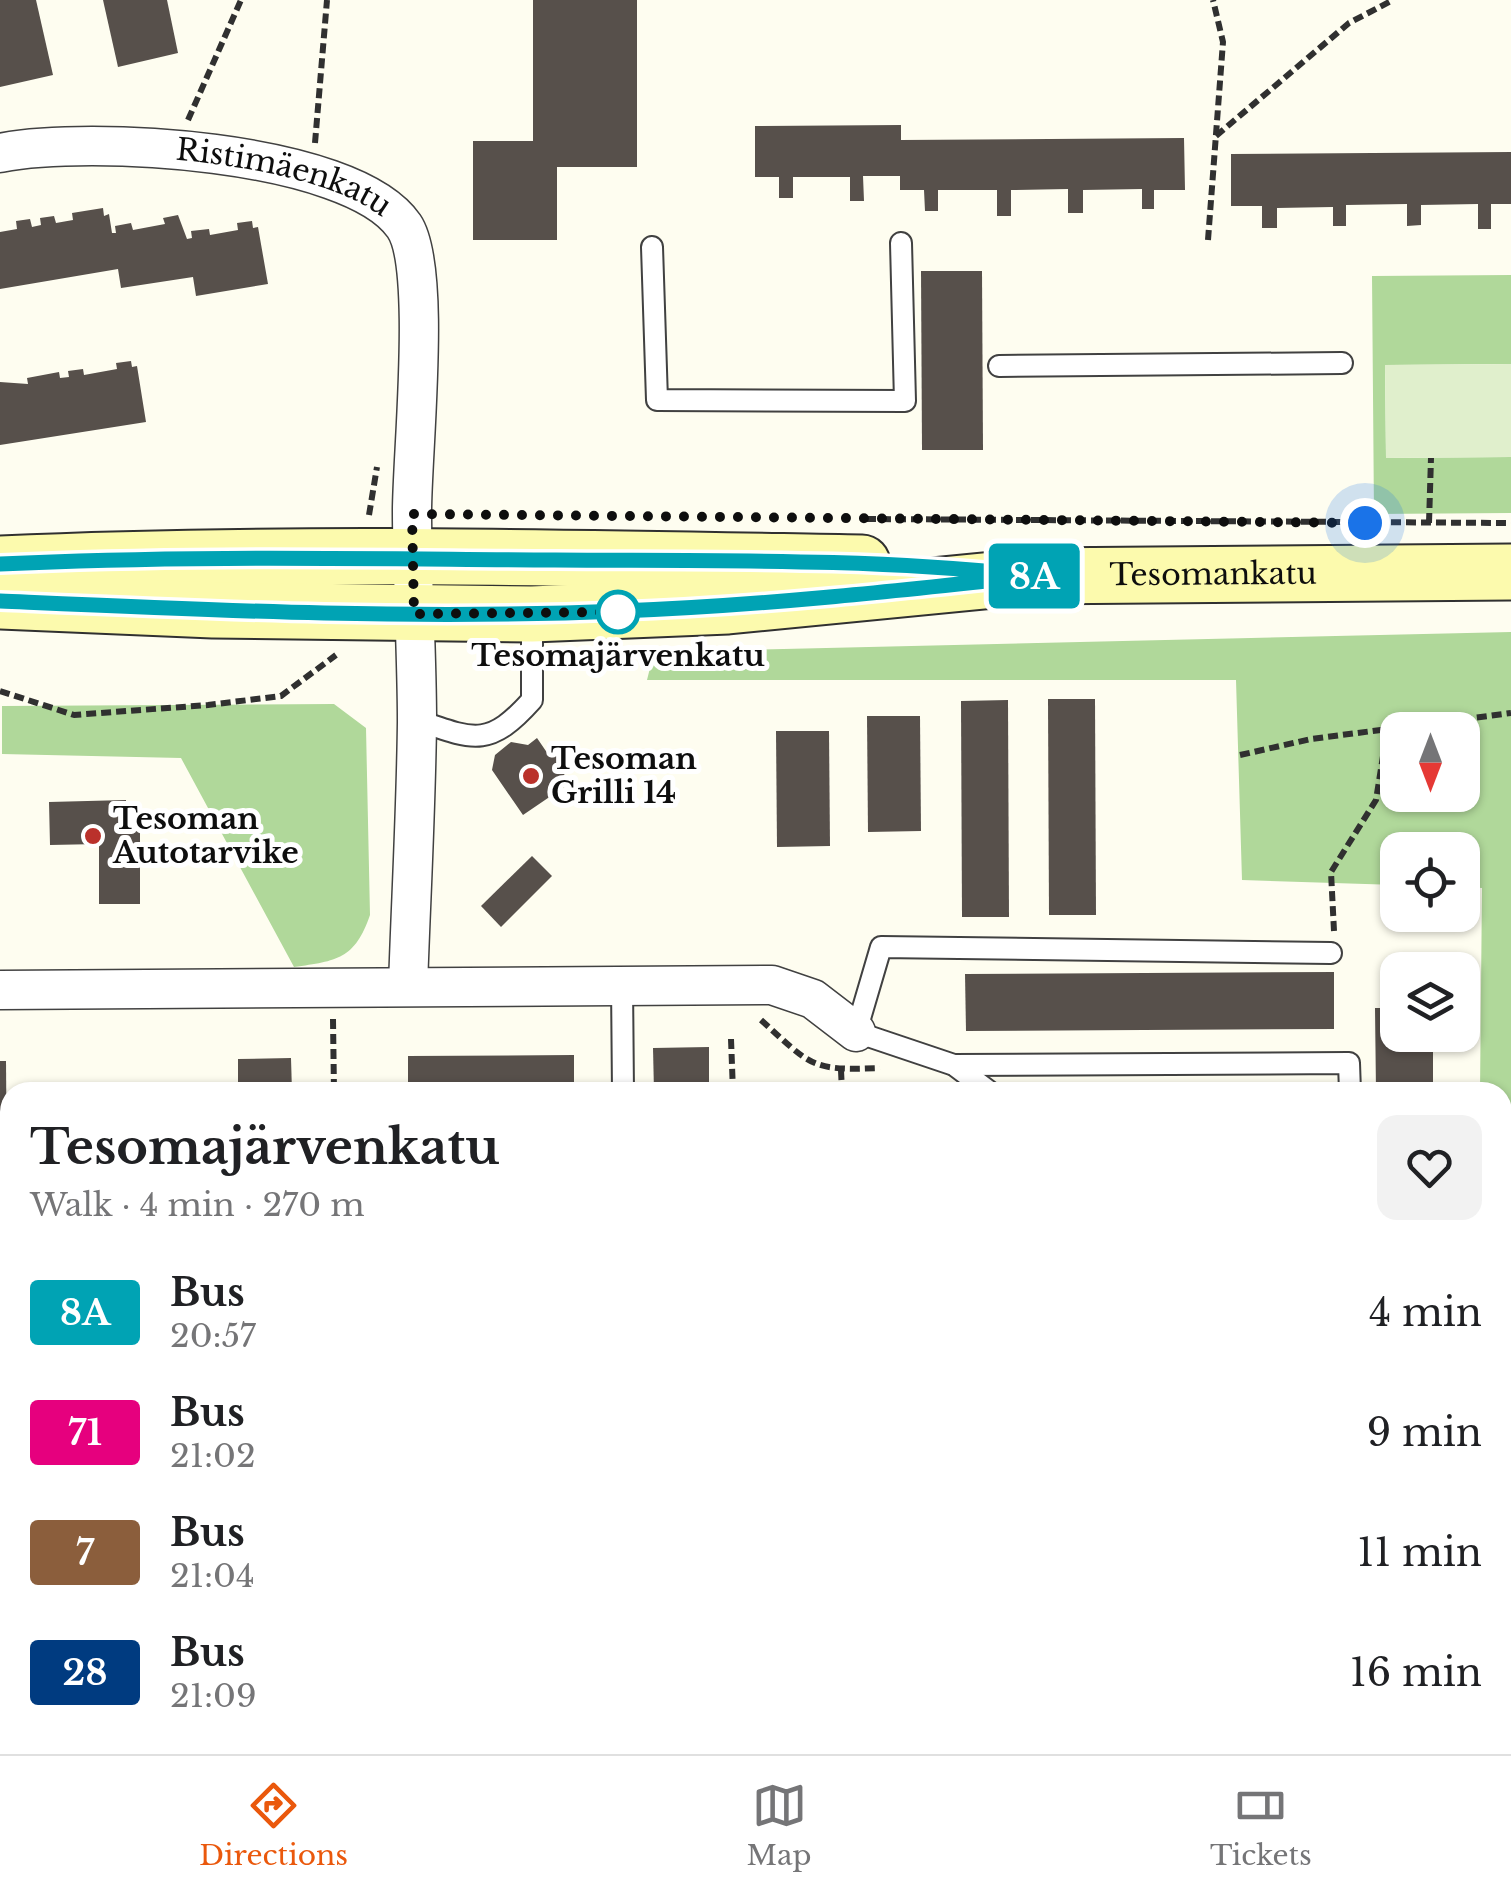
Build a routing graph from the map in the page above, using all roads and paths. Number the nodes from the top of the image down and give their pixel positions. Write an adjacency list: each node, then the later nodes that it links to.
1 (241, 0): 6 (path)
2 (328, 0): 8 (path)
3 (1213, 0): 5 (path)
4 (1392, 0): 5 (path)
5 (1215, 137): 9 (path)
6 (175, 149): 7 (street, Ristimäenkatu); 8 (street, Ristimäenkatu)
7 (0, 152)
8 (312, 175): 18 (street, Ristimäenkatu)
9 (1208, 240)
10 (901, 243): 11 (lane)
11 (652, 247)
12 (1342, 363): 13 (lane)
13 (999, 366)
14 (1431, 458): 16 (path)
15 (858, 519): 16 (path)
16 (1429, 523): 17 (path)
17 (1511, 523)
18 (414, 556): 19 (main road, Tesomankatu); 21 (main road, Tesomankatu); 23 (street)
19 (0, 564)
20 (1511, 572): 21 (main road, Tesomankatu)
21 (1034, 576): 24 (main road, Tesomankatu)
22 (0, 601): 23 (main road, Tesomankatu)
23 (414, 614): 24 (main road, Tesomankatu); 29 (street)
24 (532, 614): 29 (lane)
25 (340, 652): 26 (path)
26 (0, 691)
27 (1511, 713): 28 (path)
28 (1480, 718)
29 (417, 720): 35 (street)
30 (1380, 732): 31 (path)
31 (1240, 755)
32 (1380, 775): 33 (path)
33 (1331, 953): 38 (lane)
34 (622, 983): 35 (street); 38 (street); 43 (lane)
35 (408, 986): 36 (street)
36 (334, 988): 37 (street); 42 (path)
37 (0, 990)
38 (856, 1032): 40 (lane)
39 (731, 1039): 44 (path)
40 (954, 1065): 46 (lane); 47 (lane)
41 (841, 1070): 45 (path)
42 (334, 1082)
43 (623, 1082)
44 (733, 1082)
45 (842, 1082)
46 (977, 1082)
47 (1350, 1082)

